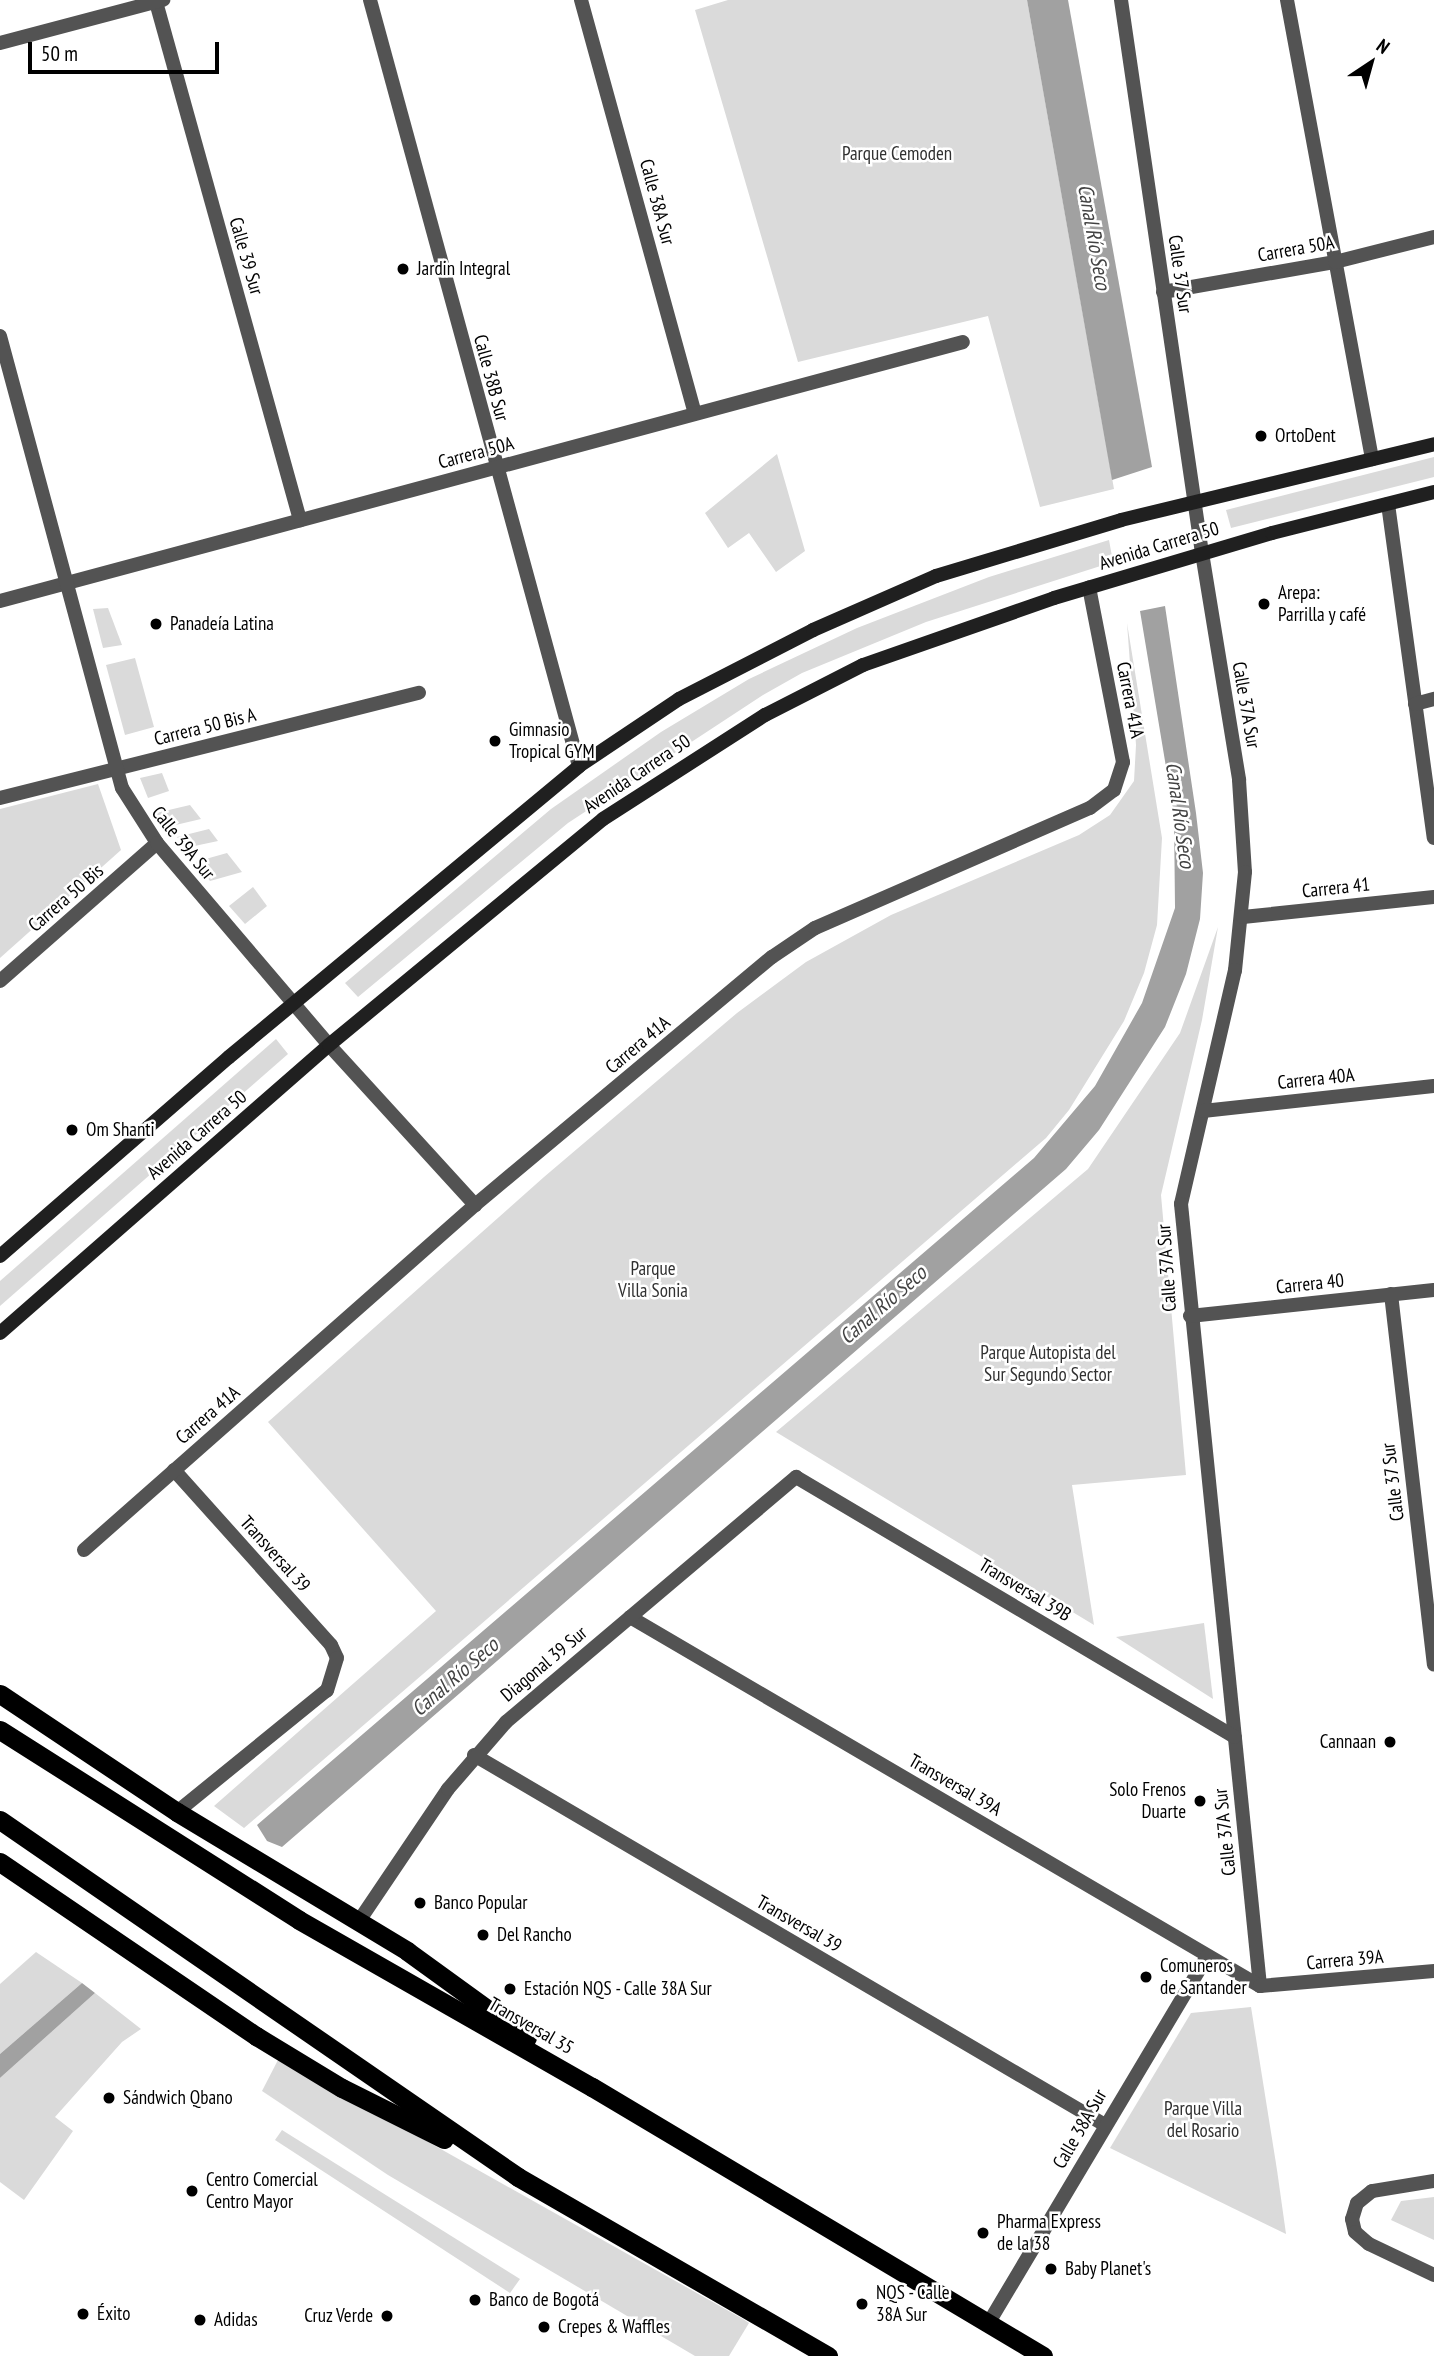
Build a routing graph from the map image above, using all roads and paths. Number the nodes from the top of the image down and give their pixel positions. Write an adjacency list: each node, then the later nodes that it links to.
1 (370, 0): 15 (street, Calle 38B Sur)
2 (581, 0): 12 (street, Calle 38A Sur)
3 (1121, 0): 9 (street, Calle 37 Sur)
4 (1287, 0): 8 (street)
5 (159, 1): 6 (street); 19 (street, Calle 39 Sur)
6 (0, 43)
7 (1434, 237): 8 (street, Carrera 50A)
8 (1335, 262): 9 (street, Carrera 50A); 14 (street)
9 (1163, 292): 17 (street, Calle 37 Sur)
10 (0, 336): 21 (street, Calle 39A Sur)
11 (963, 342): 12 (street, Carrera 50A)
12 (695, 414): 15 (street, Carrera 50A)
13 (1434, 444): 14 (main road, Avenida Carrera 50)
14 (1371, 459): 17 (main road, Avenida Carrera 50)
15 (495, 467): 19 (street, Carrera 50A); 27 (street, Calle 38B Sur)
16 (1434, 492): 18 (main road, Avenida Carrera 50)
17 (1194, 503): 20 (street, Calle 37 Sur); 27 (main road, Avenida Carrera 50)
18 (1388, 504): 20 (main road, Avenida Carrera 50); 26 (street)
19 (300, 520): 21 (street, Carrera 50A)
20 (1202, 553): 22 (main road, Avenida Carrera 50); 33 (street, Calle 37A Sur)
21 (66, 583): 23 (street, Carrera 50A); 28 (street, Calle 39A Sur)
22 (1089, 587): 36 (main road, Avenida Carrera 50); 39 (street, Carrera 41A)
23 (0, 601)
24 (419, 693): 28 (street, Carrera 50 Bis A)
25 (1434, 699): 26 (street)
26 (1415, 704): 30 (street)
27 (579, 766): 35 (main road, Avenida Carrera 50)
28 (115, 769): 29 (street, Carrera 50 Bis A); 31 (street, Calle 39A Sur)
29 (0, 798)
30 (1434, 838)
31 (157, 843): 34 (street, Carrera 50 Bis); 35 (street, Calle 39A Sur)
32 (1434, 897): 33 (street, Carrera 41)
33 (1243, 917): 38 (street, Calle 37A Sur)
34 (0, 981)
35 (293, 1003): 36 (street, Calle 39A Sur); 40 (main road, Avenida Carrera 50)
36 (329, 1045): 39 (street, Calle 39A Sur); 44 (main road, Avenida Carrera 50)
37 (1434, 1086): 38 (street, Carrera 40A)
38 (1202, 1111): 43 (street, Calle 37A Sur)
39 (475, 1205): 45 (street, Carrera 41A)
40 (0, 1256)
41 (1434, 1290): 42 (street, Carrera 40)
42 (1391, 1294): 43 (street, Carrera 40); 49 (street, Calle 37 Sur)
43 (1190, 1316): 54 (street, Calle 37A Sur)
44 (0, 1333)
45 (174, 1470): 47 (street, Carrera 41A); 56 (street, Transversal 39)
46 (796, 1477): 48 (street, Diagonal 39 Sur); 54 (street, Transversal 39B)
47 (84, 1549)
48 (630, 1617): 55 (street, Diagonal 39 Sur); 60 (street, Transversal 39A)
49 (1434, 1665)
50 (0, 1677): 52 (highway)
51 (0, 1694): 52 (highway)
52 (27, 1713): 56 (highway)
53 (0, 1730): 63 (highway, Transversal 35)
54 (1235, 1737): 62 (street, Calle 37A Sur)
55 (474, 1755): 59 (street, Diagonal 39 Sur); 64 (street, Transversal 39)
56 (177, 1812): 59 (highway)
57 (0, 1820): 65 (highway)
58 (0, 1862): 65 (highway)
59 (359, 1921): 63 (highway)
60 (1207, 1956): 62 (street, Transversal 39A); 64 (street, Calle 38A Sur)
61 (1434, 1971): 62 (street, Carrera 39A)
62 (1260, 1986)
63 (592, 2087): 68 (highway, Transversal 35)
64 (1105, 2125): 68 (street, Calle 38A Sur)
65 (518, 2177): 69 (highway)
66 (1434, 2181): 67 (street)
67 (1434, 2275)
68 (988, 2323): 71 (highway, Transversal 35)
69 (811, 2350): 70 (highway)
70 (828, 2356)
71 (1043, 2356)

